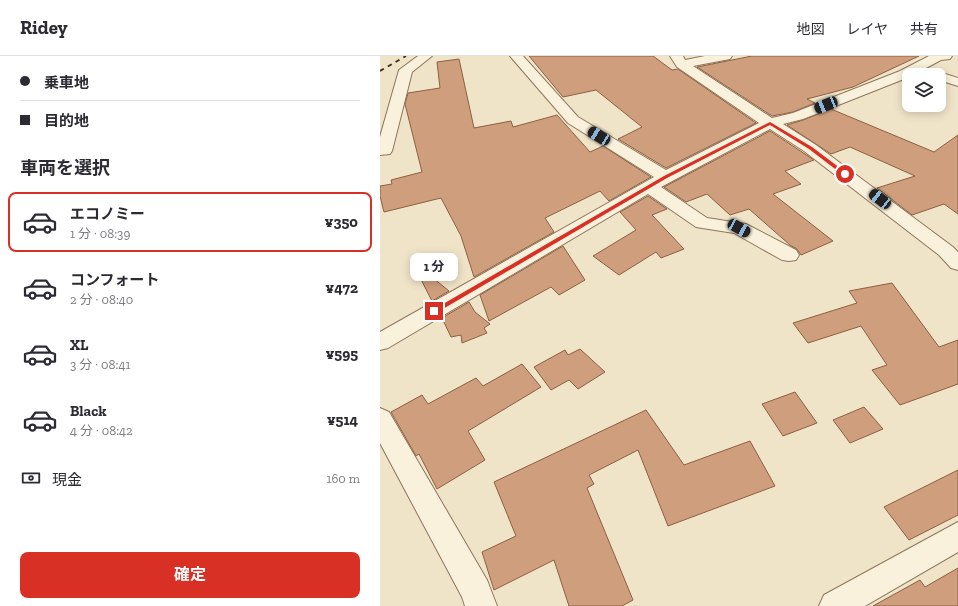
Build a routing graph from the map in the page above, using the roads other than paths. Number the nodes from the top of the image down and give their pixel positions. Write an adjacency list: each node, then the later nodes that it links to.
1 (516, 56): 13 (street)
2 (726, 56): 6 (street)
3 (939, 56): 4 (street); 7 (street)
4 (946, 56)
5 (428, 58): 12 (street)
6 (679, 60): 11 (street)
7 (916, 68)
8 (902, 74): 11 (street)
9 (946, 78): 10 (street)
10 (958, 82)
11 (770, 124): 13 (street); 15 (street)
12 (384, 151)
13 (666, 177): 14 (street)
14 (649, 186): 16 (street); 17 (street)
15 (954, 254)
16 (789, 255)
17 (380, 342)
18 (380, 419): 20 (street)
19 (958, 536): 21 (street)
20 (481, 606)
21 (834, 606)

